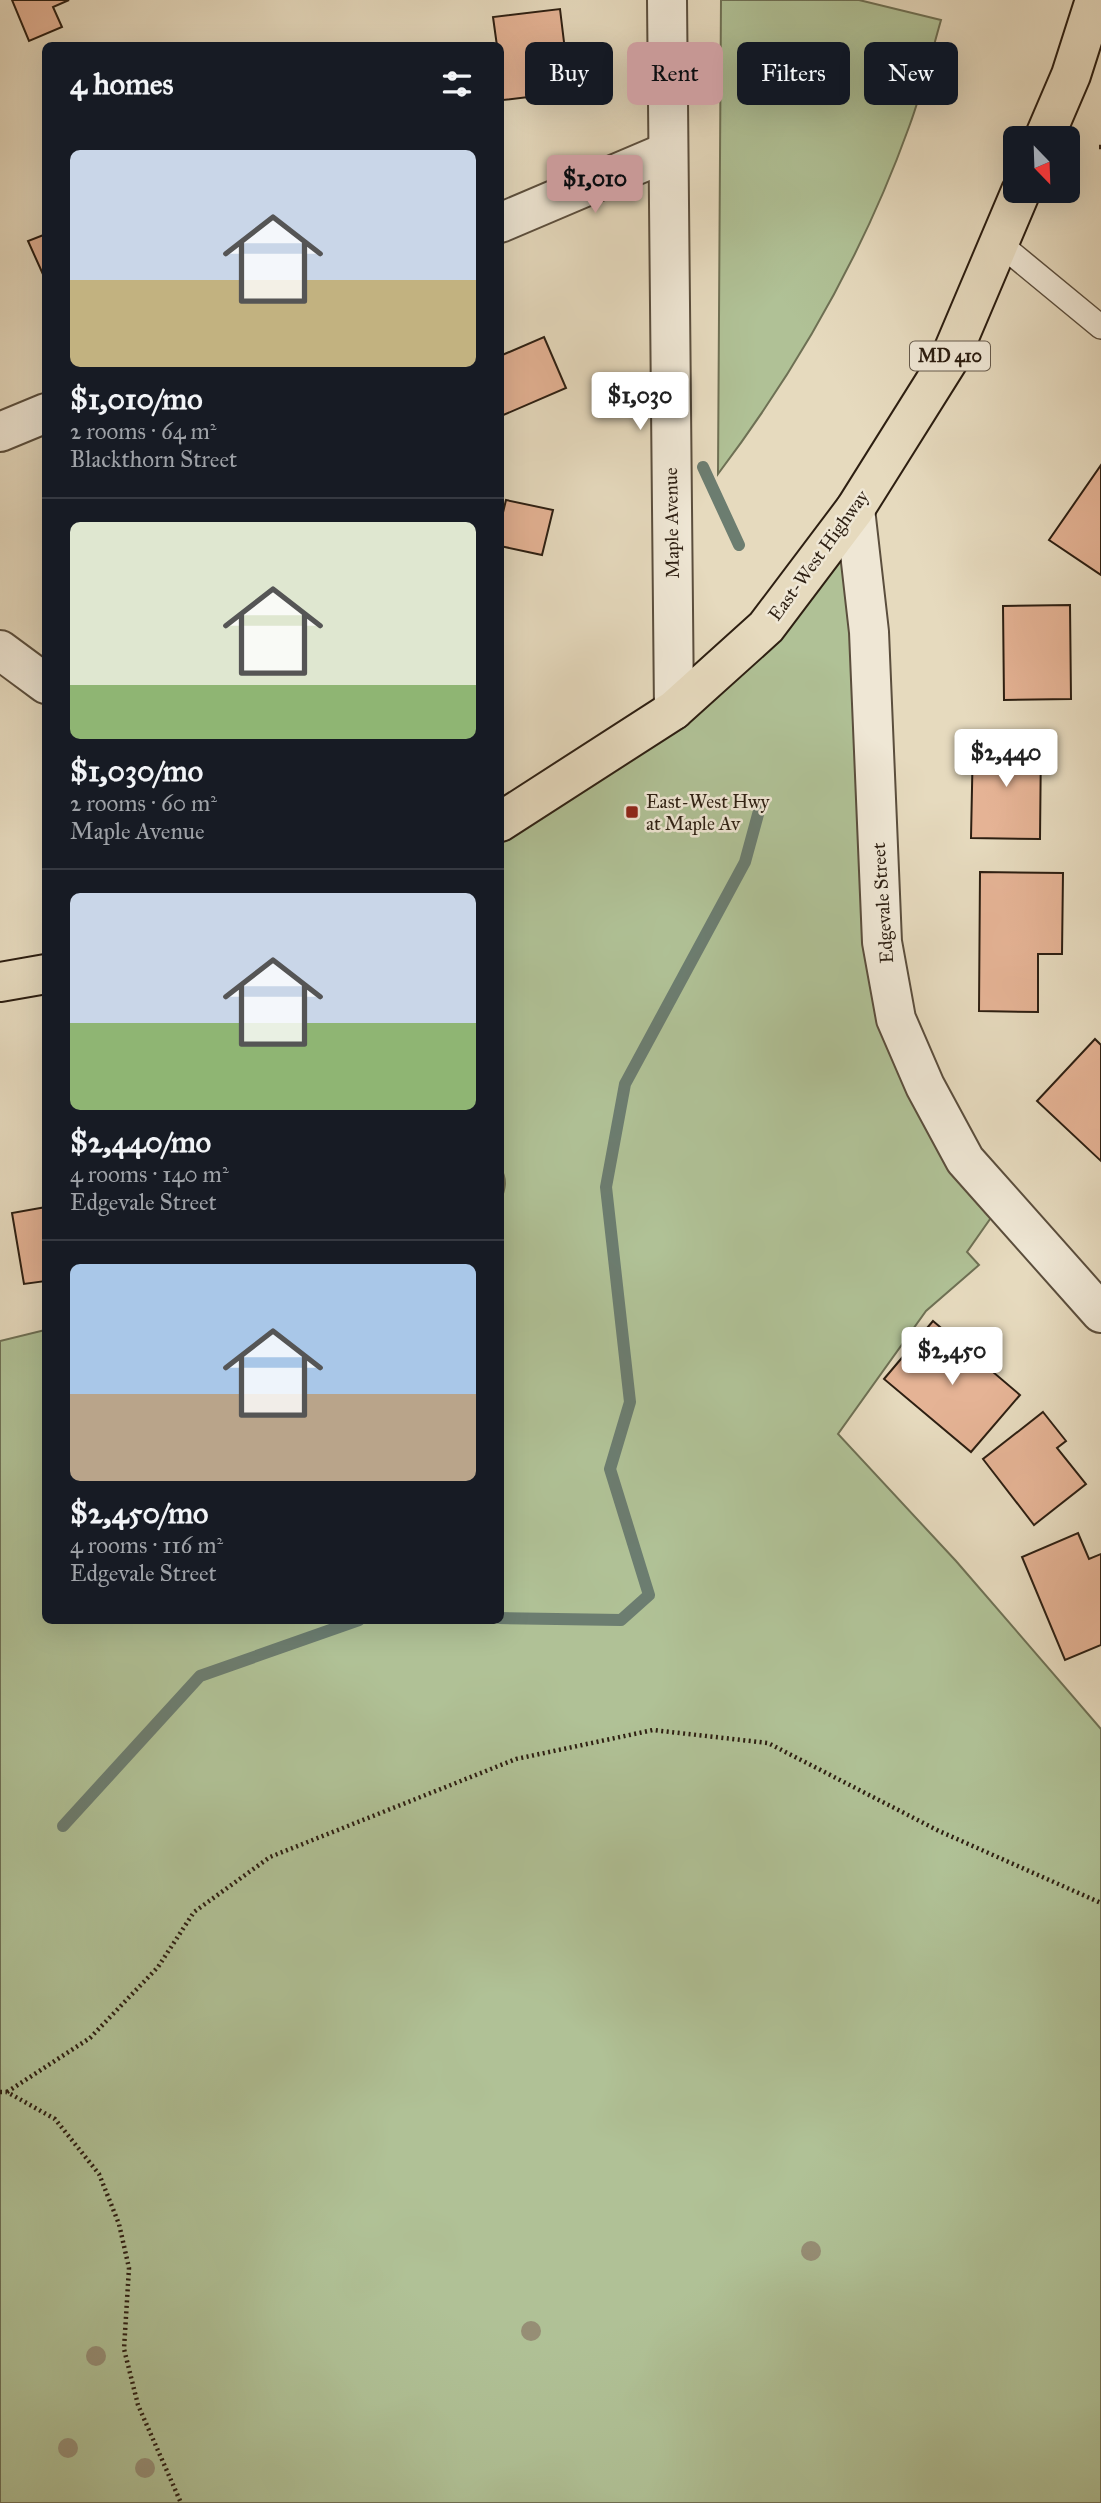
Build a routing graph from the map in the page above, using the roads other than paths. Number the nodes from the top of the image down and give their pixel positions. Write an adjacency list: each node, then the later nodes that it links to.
1 (667, 0): 5 (street, Maple Avenue)
2 (1095, 0): 3 (main road)
3 (1092, 37): 4 (main road)
4 (1049, 126)
5 (667, 152): 7 (street); 15 (street, Maple Avenue)
6 (1016, 203): 8 (main road, East-West Highway / MD 410)
7 (504, 221)
8 (999, 243): 9 (lane); 12 (main road, East-West Highway / MD 410)
9 (1101, 327)
10 (42, 415): 11 (street)
11 (0, 432)
12 (855, 509): 15 (main road, East-West Highway / MD 410); 19 (street, Edgevale Street)
13 (0, 650): 14 (street)
14 (42, 681)
15 (674, 710): 16 (main road, East-West Highway / MD 410)
16 (504, 819)
17 (42, 975): 18 (main road)
18 (0, 982)
19 (1100, 1310)

